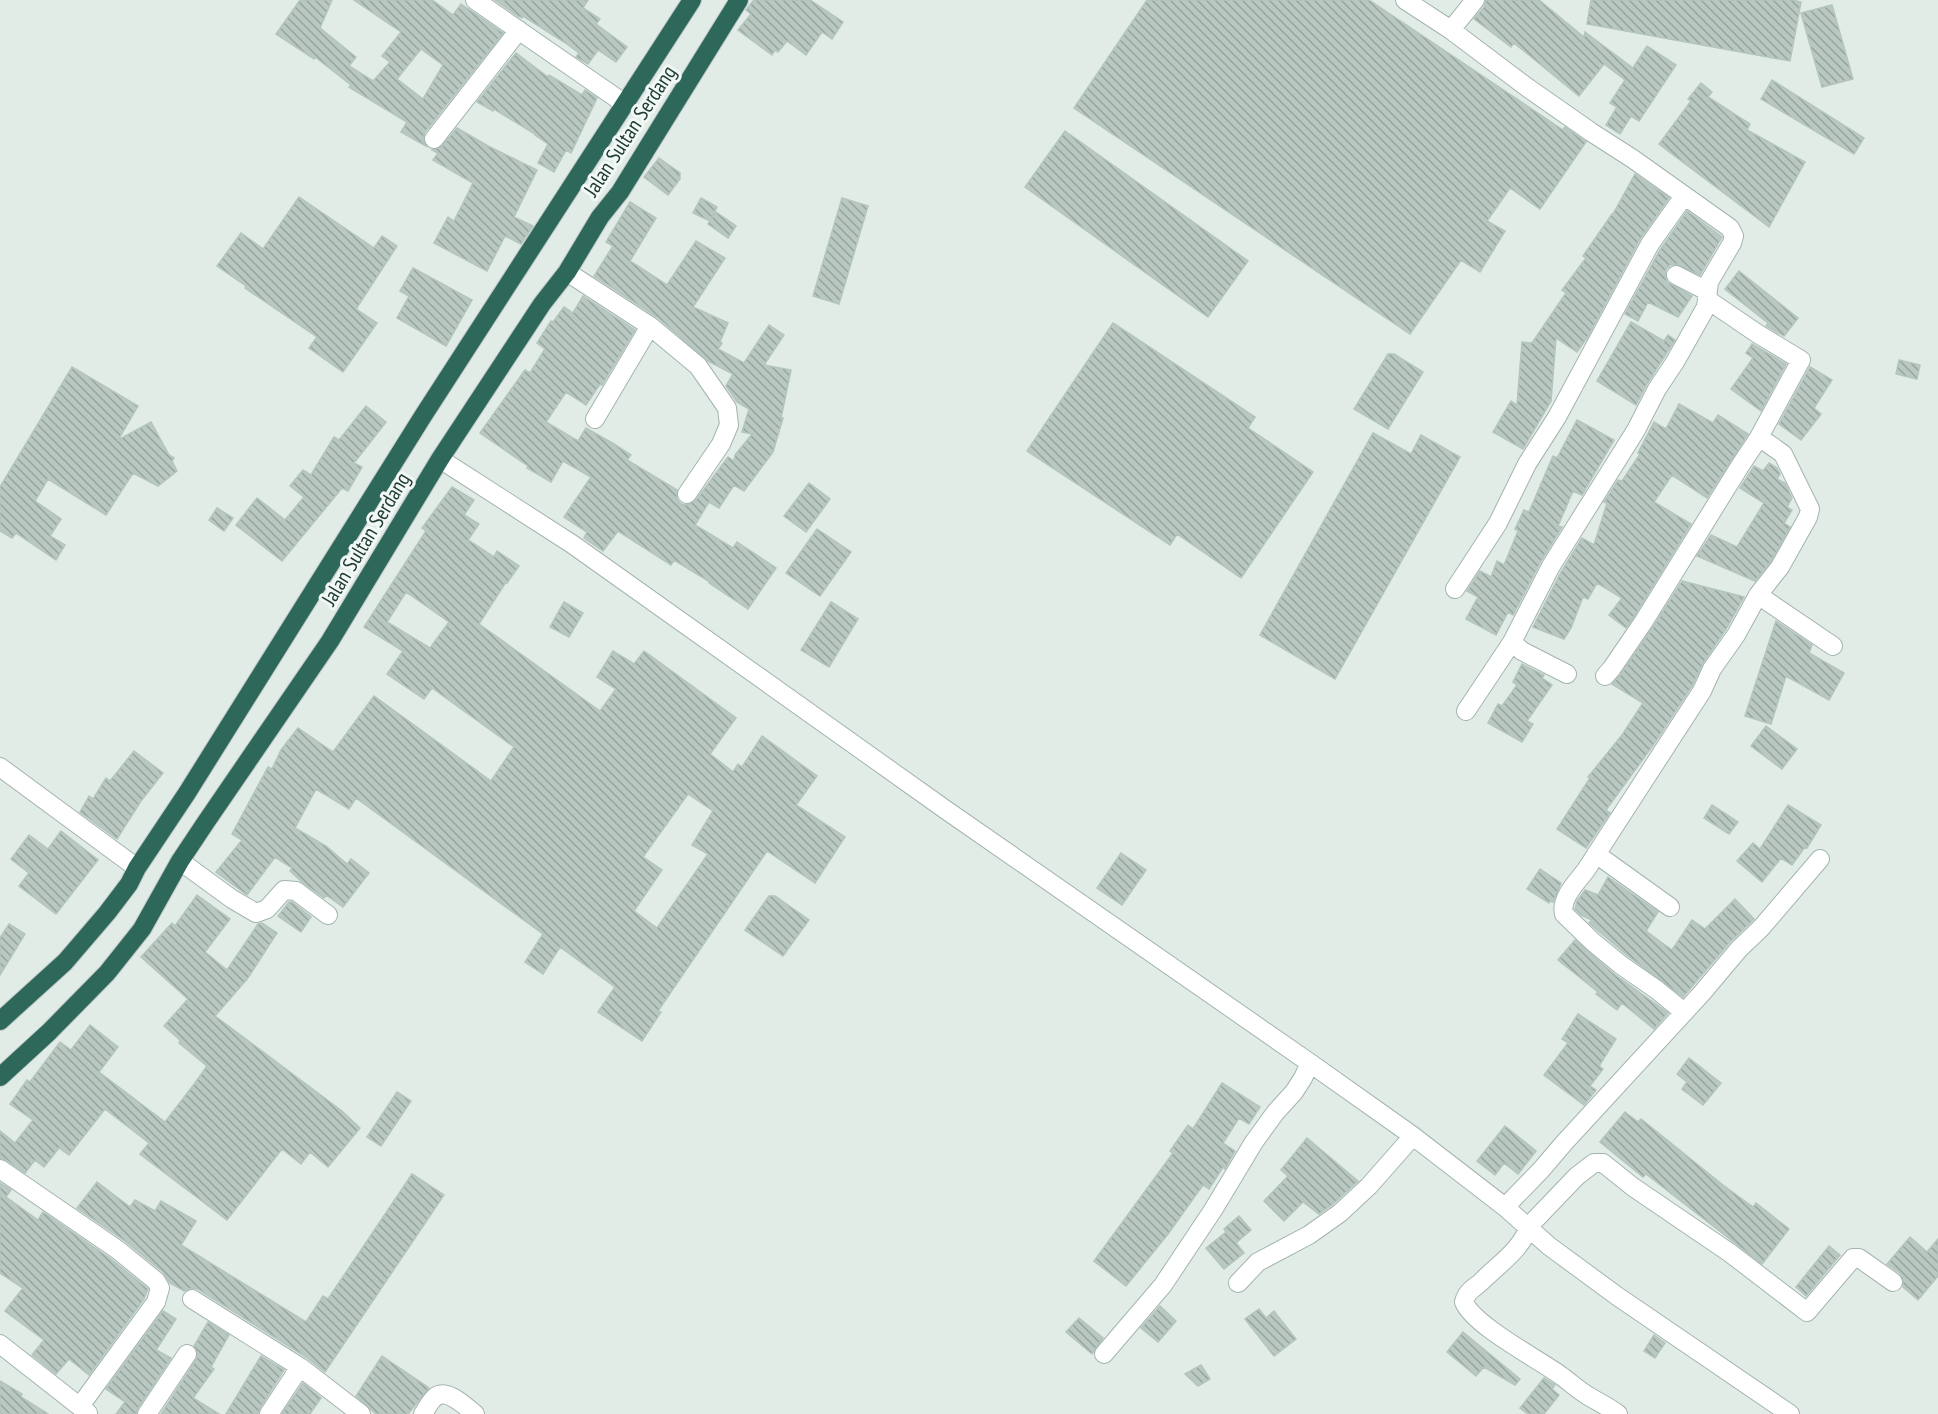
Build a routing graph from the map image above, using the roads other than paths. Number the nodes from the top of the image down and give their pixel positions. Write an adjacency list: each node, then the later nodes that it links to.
1 (476, 0): 6 (street)
2 (692, 0): 8 (highway, Jalan Sultan Serdang)
3 (739, 0): 11 (highway, Jalan Sultan Serdang)
4 (1405, 0): 7 (street)
5 (1475, 0): 7 (street)
6 (519, 30): 8 (street); 9 (street)
7 (1451, 30): 10 (street)
8 (625, 104): 30 (highway, Jalan Sultan Serdang)
9 (434, 139)
10 (1684, 196): 13 (street); 19 (street)
11 (567, 272): 14 (street); 17 (highway, Jalan Sultan Serdang)
12 (1676, 275): 13 (street)
13 (1707, 295): 16 (street); 21 (street)
14 (650, 326): 15 (street); 18 (street)
15 (595, 419)
16 (1758, 439): 20 (street); 24 (street)
17 (440, 459): 29 (highway, Jalan Sultan Serdang); 35 (street)
18 (687, 494)
19 (1455, 589)
20 (1758, 595): 22 (street); 27 (street)
21 (1512, 642): 23 (street); 25 (street)
22 (1833, 646)
23 (1567, 674)
24 (1605, 676)
25 (1466, 711)
26 (0, 767): 30 (street)
27 (1596, 854): 31 (street); 33 (street)
28 (1820, 859): 33 (street)
29 (180, 861): 32 (street); 36 (highway, Jalan Sultan Serdang)
30 (137, 868): 34 (highway, Jalan Sultan Serdang)
31 (1670, 907)
32 (328, 915)
33 (1682, 1014): 39 (street)
34 (0, 1021)
35 (1310, 1063): 37 (street); 46 (street)
36 (0, 1077)
37 (1413, 1136): 39 (street); 42 (street)
38 (0, 1169): 48 (street)
39 (1505, 1207): 40 (street)
40 (1529, 1226): 41 (street); 54 (street); 55 (street)
41 (1893, 1282)
42 (1238, 1283)
43 (192, 1299): 47 (street)
44 (0, 1344): 48 (street)
45 (187, 1354): 49 (street)
46 (1104, 1354)
47 (300, 1367): 50 (street); 51 (street)
48 (84, 1410)
49 (147, 1414)
50 (269, 1414)
51 (361, 1414)
52 (423, 1414): 53 (street)
53 (475, 1414)
54 (1618, 1414)
55 (1790, 1414)

